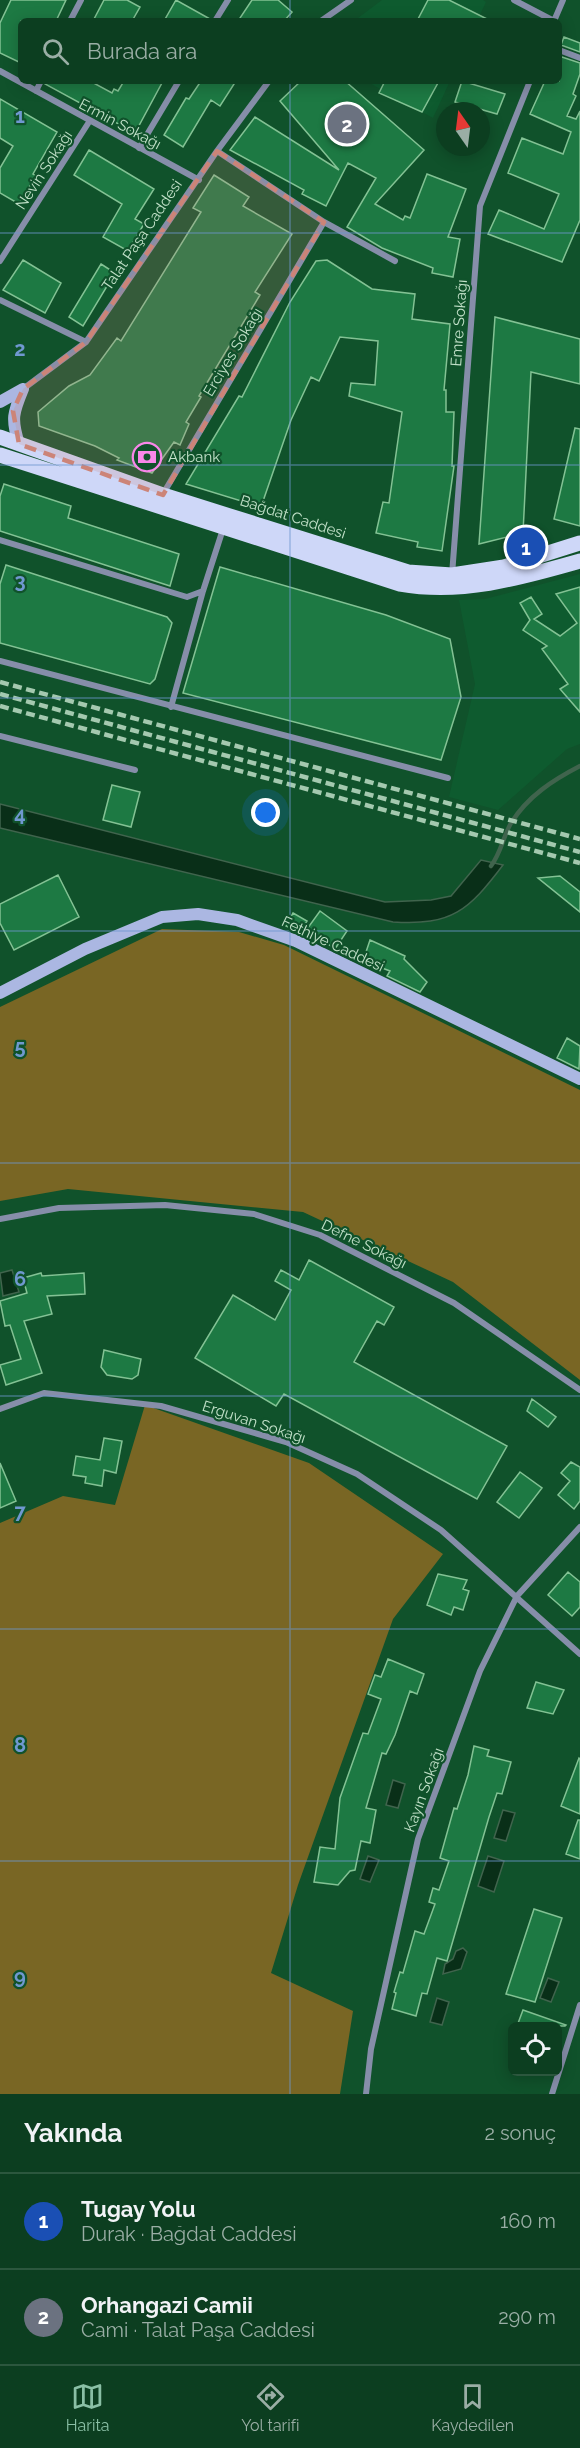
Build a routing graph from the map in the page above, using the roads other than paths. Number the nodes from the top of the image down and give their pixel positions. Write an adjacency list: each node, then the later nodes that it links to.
1 (81, 0): 6 (street)
2 (228, 0): 7 (street)
3 (351, 0): 8 (street)
4 (514, 0): 9 (street)
5 (563, 0): 10 (street)
6 (72, 18)
7 (217, 18)
8 (325, 18)
9 (548, 18)
10 (555, 18)
11 (562, 51): 12 (street)
12 (580, 58)
13 (0, 71): 14 (street, Ermin Sokağı)
14 (18, 81)
15 (23, 84): 20 (street, Ermin Sokağı)
16 (39, 84): 20 (street)
17 (177, 84): 22 (street)
18 (266, 84): 23 (street, Talat Paşa Caddesi)
19 (529, 84): 40 (street, Emre Sokağı)
20 (36, 91): 21 (street, Ermin Sokağı)
21 (89, 122): 22 (street, Ermin Sokağı); 26 (street, Nevin Sokağı)
22 (139, 148): 24 (street, Ermin Sokağı)
23 (217, 151): 24 (street, Talat Paşa Caddesi); 25 (street)
24 (199, 180): 29 (street, Talat Paşa Caddesi)
25 (324, 222): 27 (street); 35 (street, Erciyes Sokağı)
26 (0, 261)
27 (395, 261)
28 (0, 300): 29 (street)
29 (86, 342): 30 (street, Talat Paşa Caddesi)
30 (23, 389): 31 (street, Talat Paşa Caddesi); 33 (street)
31 (0, 402)
32 (0, 437): 33 (main road, Bağdat Caddesi)
33 (19, 444): 35 (main road, Bağdat Caddesi)
34 (0, 455): 36 (main road)
35 (163, 495): 40 (main road, Bağdat Caddesi)
36 (224, 528): 39 (main road); 41 (street)
37 (0, 540): 41 (street)
38 (580, 543): 40 (main road, Bağdat Caddesi)
39 (580, 561)
40 (452, 575)
41 (203, 591): 43 (street)
42 (0, 661): 43 (street)
43 (171, 707): 46 (street)
44 (0, 736): 45 (street)
45 (135, 770)
46 (448, 778)
47 (0, 993): 48 (street, Fethiye Caddesi)
48 (580, 1079)
49 (0, 1219): 50 (street, Defne Sokağı)
50 (580, 1390)
51 (0, 1409): 53 (street, Erguvan Sokağı)
52 (580, 1527): 53 (street, Kayın Sokağı)
53 (517, 1596): 54 (street, Erguvan Sokağı); 56 (street, Kayın Sokağı)
54 (580, 1654)
55 (580, 2005): 57 (street)
56 (366, 2094)
57 (552, 2094)

